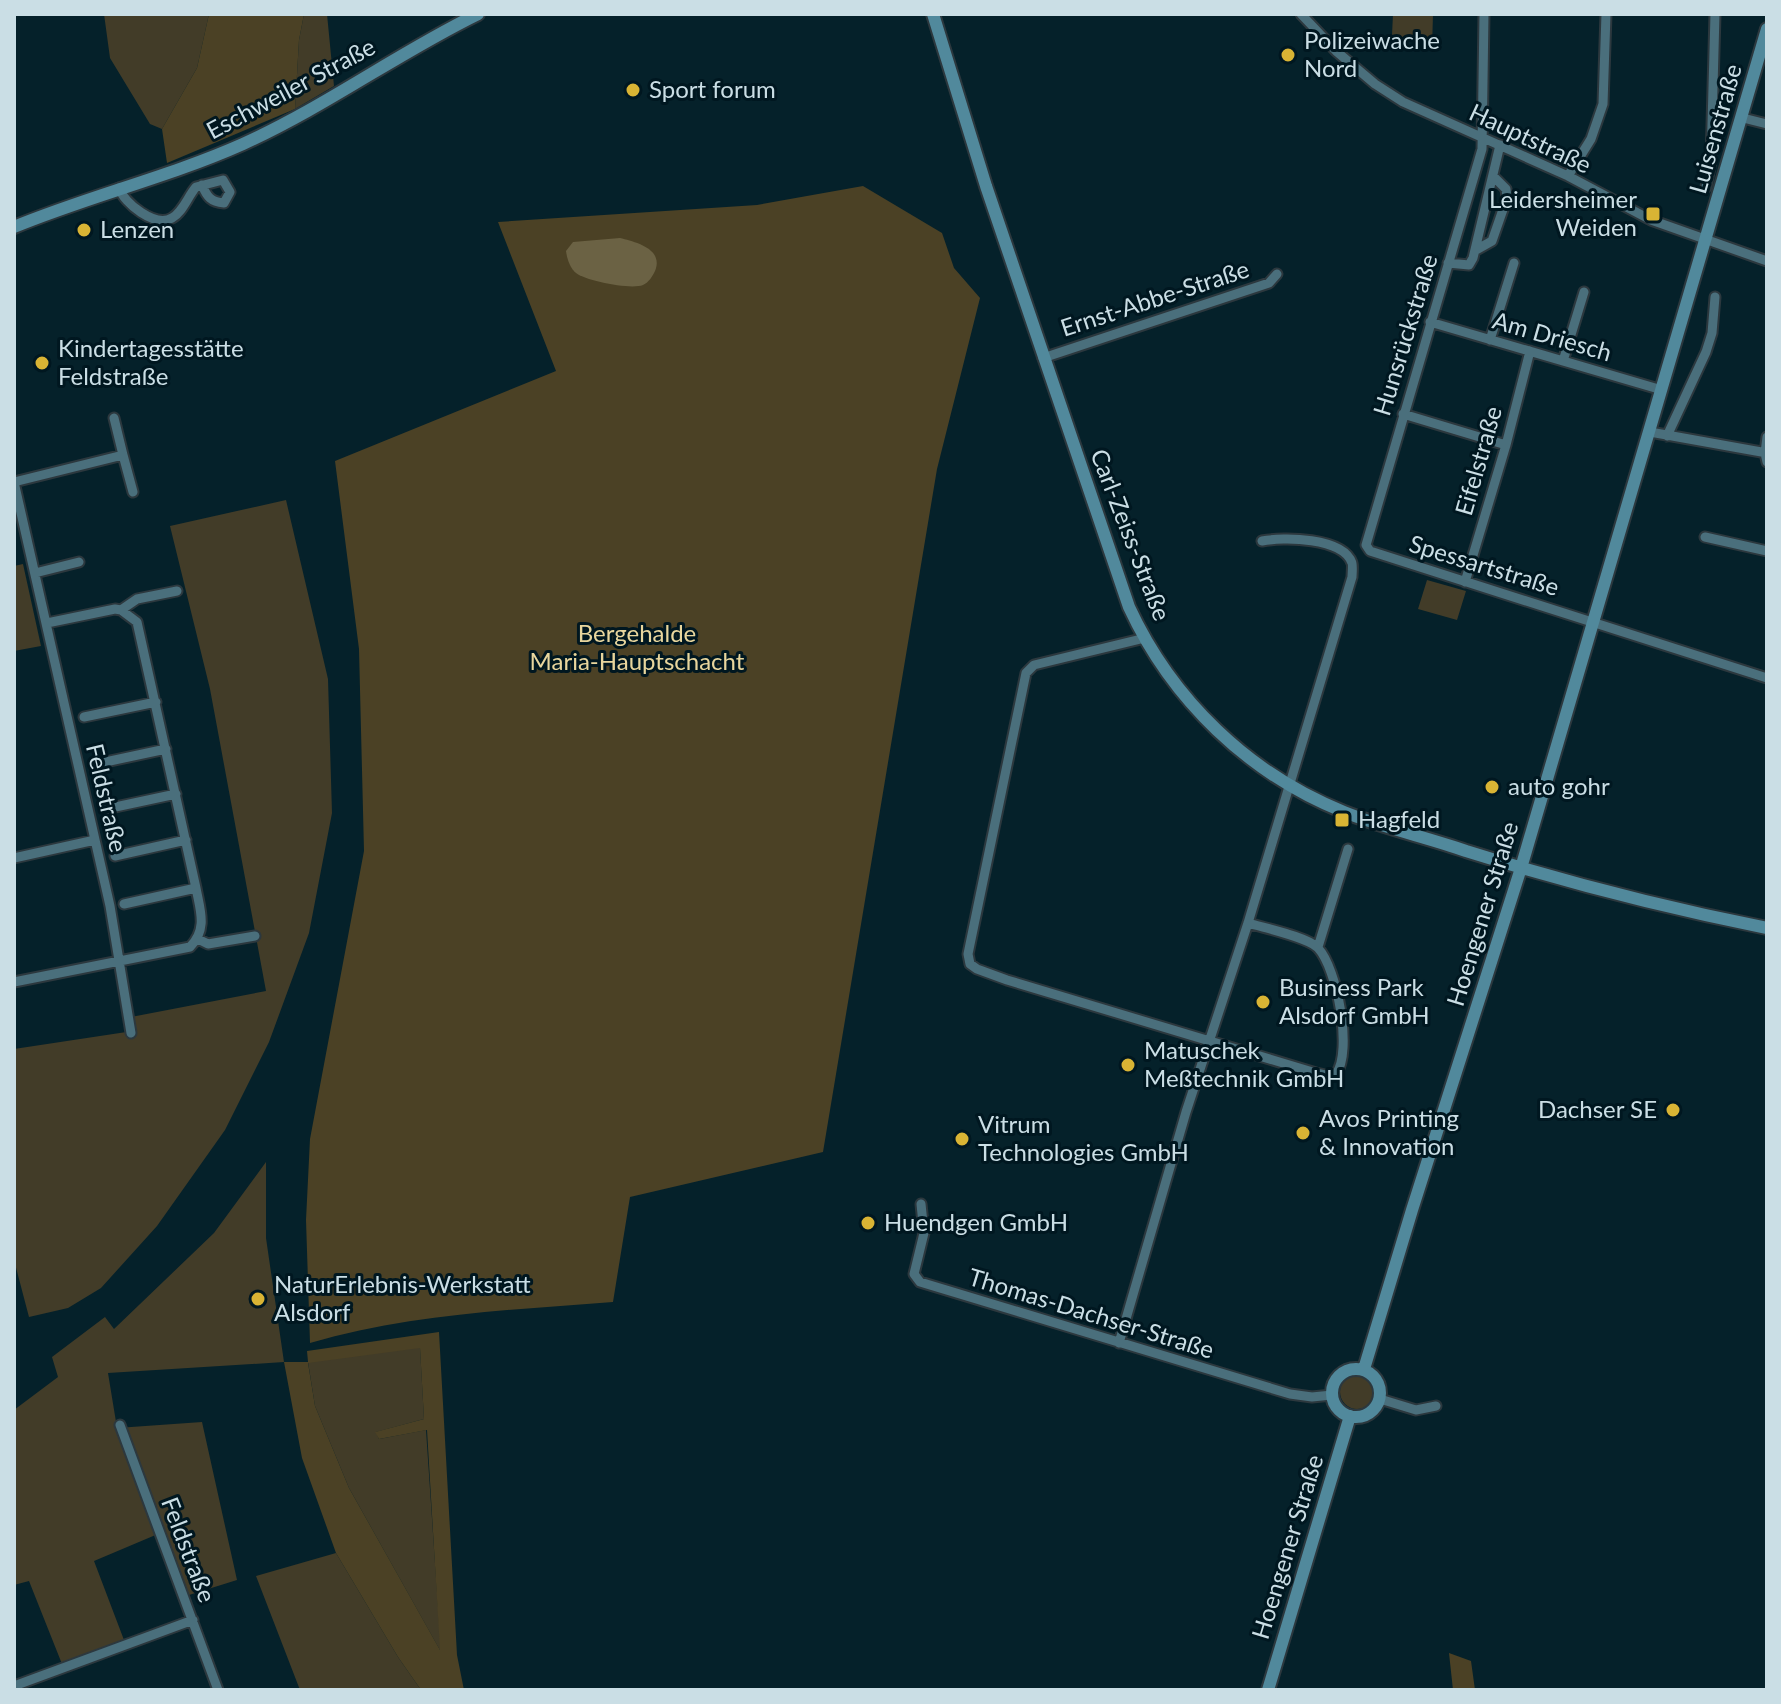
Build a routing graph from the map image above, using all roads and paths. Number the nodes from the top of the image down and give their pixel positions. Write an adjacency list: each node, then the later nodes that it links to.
1 (478, 14): 16 (street, Eschweiler Straße)
2 (933, 14): 29 (street, Carl-Zeiss-Straße)
3 (1301, 14): 10 (street, Hauptstraße)
4 (1484, 14): 10 (street, Hunsrückstraße)
5 (1606, 14): 12 (street)
6 (1715, 14): 15 (street)
7 (1767, 29): 8 (street, Luisenstraße)
8 (1743, 118): 9 (street); 18 (street, Luisenstraße)
9 (1767, 124)
10 (1483, 137): 11 (street, Hauptstraße); 21 (street, Hunsrückstraße)
11 (1500, 145): 12 (street, Hauptstraße); 13 (street)
12 (1568, 176): 18 (street, Hauptstraße)
13 (1494, 177): 19 (street); 19 (street)
14 (202, 185): 16 (street)
15 (1706, 187)
16 (119, 188): 17 (street, Eschweiler Straße)
17 (14, 227)
18 (1706, 241): 20 (street, Hauptstraße); 31 (street, Hoengener Straße)
19 (1476, 250): 21 (street)
20 (1767, 261)
21 (1448, 263): 26 (street, Hunsrückstraße)
22 (1514, 263): 27 (street)
23 (1277, 274): 29 (street, Ernst-Abbe-Straße)
24 (1584, 292): 30 (street)
25 (1715, 297): 35 (street)
26 (1430, 322): 27 (street, Am Driesch); 32 (street, Hunsrückstraße)
27 (1490, 340): 28 (street, Am Driesch)
28 (1530, 351): 30 (street, Am Driesch); 37 (street, Eifelstraße)
29 (1043, 358): 53 (street, Carl-Zeiss-Straße)
30 (1563, 361): 31 (street, Am Driesch)
31 (1662, 390): 34 (street, Hoengener Straße)
32 (1403, 414): 37 (street); 44 (street, Hunsrückstraße)
33 (114, 418): 38 (street)
34 (1650, 432): 35 (street); 51 (street, Hoengener Straße)
35 (1667, 436): 39 (street)
36 (1767, 437): 39 (street)
37 (1506, 445): 48 (street, Eifelstraße)
38 (123, 455): 40 (street, Feldstraße); 41 (street)
39 (1766, 456)
40 (14, 482): 47 (street, Feldstraße)
41 (133, 492)
42 (1705, 537): 45 (street)
43 (1262, 541): 59 (street)
44 (1366, 545): 48 (street, Spessartstraße)
45 (1767, 551)
46 (79, 562): 47 (street)
47 (35, 573): 52 (street, Feldstraße)
48 (1465, 582): 51 (street, Spessartstraße)
49 (177, 591): 50 (street)
50 (121, 610): 52 (street); 55 (street)
51 (1593, 621): 54 (street, Spessartstraße); 67 (street, Hoengener Straße)
52 (47, 623): 62 (street, Feldstraße)
53 (1145, 638): 59 (street, Carl-Zeiss-Straße); 78 (street)
54 (1767, 678)
55 (156, 702): 56 (street); 57 (street)
56 (84, 717)
57 (166, 749): 58 (street); 60 (street)
58 (96, 764)
59 (1288, 785): 67 (street, Carl-Zeiss-Straße); 70 (street)
60 (176, 794): 61 (street); 63 (street)
61 (106, 809)
62 (95, 840): 66 (street); 75 (street, Feldstraße)
63 (186, 840): 65 (street); 68 (street)
64 (1348, 849): 74 (street)
65 (115, 856)
66 (14, 858)
67 (1521, 868): 71 (street, Carl-Zeiss-Straße); 81 (street, Hoengener Straße)
68 (196, 888): 69 (street); 73 (street)
69 (124, 904)
70 (1248, 923): 74 (street); 78 (street)
71 (1767, 928)
72 (255, 936): 73 (street)
73 (198, 939): 75 (street)
74 (1318, 947): 78 (street)
75 (119, 961): 76 (street); 77 (street, Feldstraße)
76 (14, 982)
77 (131, 1033)
78 (1211, 1041): 80 (street)
79 (921, 1204): 80 (street, Thomas-Dachser-Straße)
80 (1119, 1343): 82 (street, Thomas-Dachser-Straße)
81 (1364, 1369): 82 (street); 83 (street)
82 (1332, 1395): 85 (street)
83 (1380, 1399): 84 (street); 85 (street)
84 (1436, 1406)
85 (1350, 1416): 90 (street, Hoengener Straße)
86 (120, 1425): 87 (street, Feldstraße)
87 (193, 1620): 88 (street); 89 (street, Feldstraße)
88 (14, 1686)
89 (218, 1690)
90 (1268, 1690)

